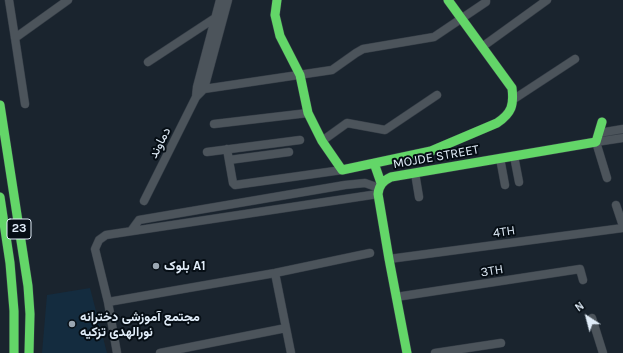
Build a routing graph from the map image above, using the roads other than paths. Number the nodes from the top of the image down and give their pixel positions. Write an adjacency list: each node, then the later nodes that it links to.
1 (9, 0): 11 (street)
2 (68, 0): 11 (street)
3 (220, 0): 9 (street, دماوند)
4 (228, 0): 16 (street, دماوند)
5 (277, 0): 15 (main road)
6 (448, 0): 10 (main road)
7 (486, 0): 10 (street)
8 (548, 0): 12 (street)
9 (215, 18): 14 (street); 18 (street, دماوند)
10 (461, 18): 12 (main road); 15 (street)
11 (15, 38): 20 (street)
12 (482, 47): 19 (main road)
13 (575, 59): 19 (street)
14 (148, 62)
15 (300, 75): 16 (street); 22 (main road)
16 (204, 89): 18 (street, دماوند)
17 (437, 95): 29 (street)
18 (196, 97): 46 (street, دماوند)
19 (514, 99): 37 (main road)
20 (25, 104)
21 (0, 105): 60 (main road, 23)
22 (308, 113): 24 (street); 29 (main road)
23 (602, 122): 26 (main road)
24 (214, 124)
25 (623, 129): 26 (street)
26 (599, 133): 30 (main road)
27 (623, 138): 30 (street)
28 (300, 140): 31 (street)
29 (322, 141): 38 (main road)
30 (596, 142): 34 (main road, MOJDE STREET); 40 (street)
31 (227, 150): 32 (street); 36 (street)
32 (207, 152)
33 (289, 152): 36 (street)
34 (514, 156): 35 (main road, MOJDE STREET); 41 (street)
35 (500, 158): 39 (main road, MOJDE STREET); 42 (street)
36 (229, 160): 38 (street)
37 (374, 163): 38 (main road); 43 (main road)
38 (342, 170)
39 (415, 173): 43 (main road, MOJDE STREET); 45 (street)
40 (607, 178)
41 (519, 182)
42 (504, 184)
43 (379, 189): 49 (street); 49 (street); 51 (main road)
44 (0, 197): 59 (main road, 23)
45 (419, 197)
46 (144, 200)
47 (616, 205): 48 (street)
48 (623, 227): 51 (street, 4TH)
49 (131, 231): 55 (street)
50 (370, 253): 52 (street)
51 (389, 259): 54 (main road)
52 (275, 273): 55 (street); 57 (street)
53 (583, 280): 54 (street, 3TH)
54 (396, 297): 64 (main road)
55 (108, 302): 61 (street)
56 (592, 318): 66 (street)
57 (286, 328): 62 (street); 63 (street)
58 (501, 343): 65 (street)
59 (14, 353)
60 (29, 353)
61 (117, 353)
62 (160, 353)
63 (291, 353)
64 (407, 353)
65 (435, 353)
66 (603, 353)

